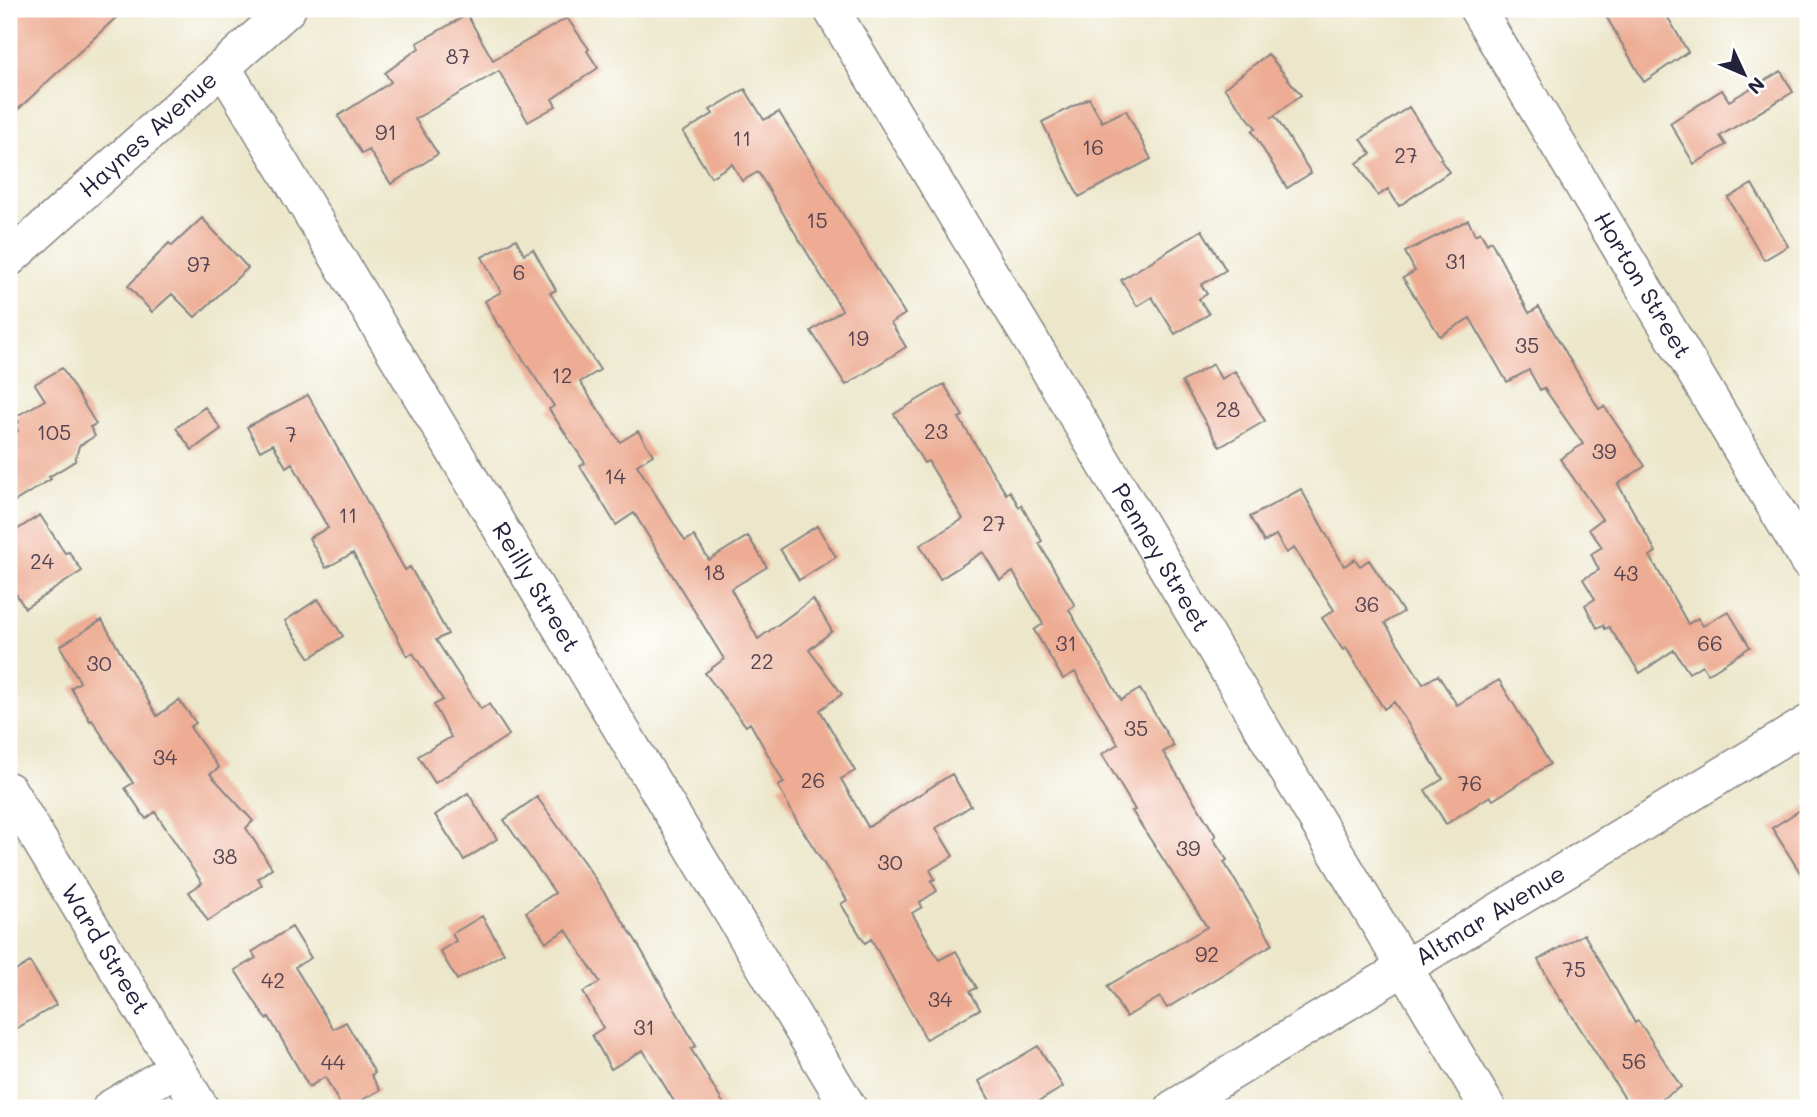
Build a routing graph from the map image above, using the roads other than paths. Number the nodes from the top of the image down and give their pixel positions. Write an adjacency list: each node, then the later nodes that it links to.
1 (288, 9): 4 (street, Haynes Avenue)
2 (831, 9): 9 (street, Penney Street)
3 (1477, 9): 6 (street, Horton Street)
4 (223, 67): 5 (street, Haynes Avenue); 13 (street, Reilly Street)
5 (9, 259)
6 (1808, 562)
7 (1808, 723): 9 (street, Altmar Avenue)
8 (9, 790): 10 (street, Ward Street)
9 (1404, 968): 14 (street, Altmar Avenue); 15 (street, Penney Street)
10 (177, 1068): 11 (street); 12 (street, Ward Street)
11 (110, 1108)
12 (201, 1108)
13 (849, 1108)
14 (1173, 1108)
15 (1488, 1108)

